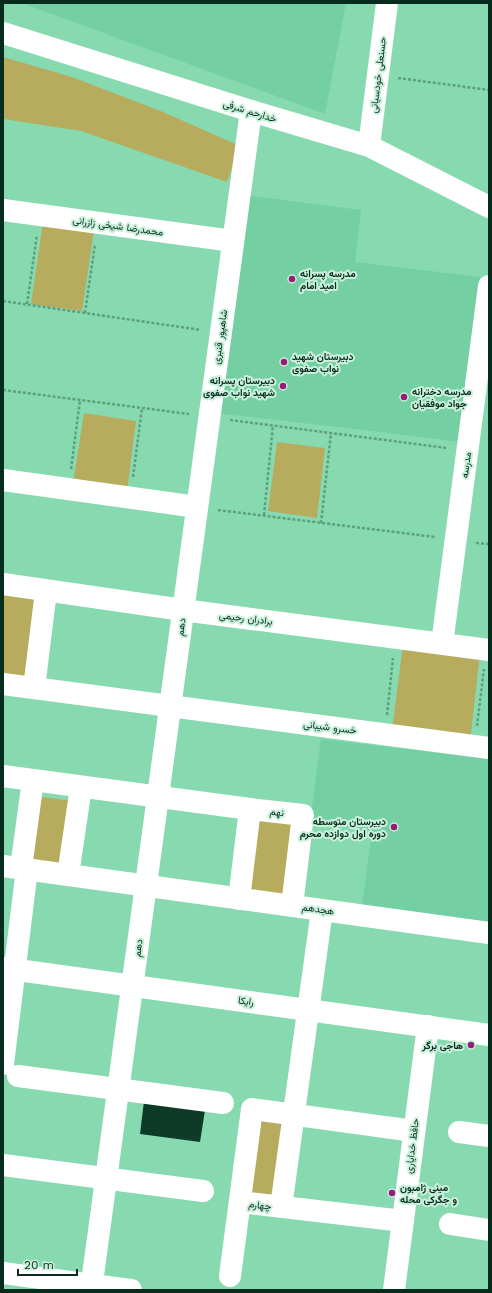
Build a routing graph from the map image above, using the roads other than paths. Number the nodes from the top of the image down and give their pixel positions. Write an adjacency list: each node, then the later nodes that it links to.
1 (387, 3): 4 (street, حسنعلی خودسیانی)
2 (3, 33): 3 (street, خدارحم شرفی)
3 (251, 111): 4 (street, خدارحم شرفی); 7 (street, شاهپور قنبری)
4 (369, 146): 5 (street, خدارحم شرفی)
5 (489, 207)
6 (3, 210): 7 (street, محمدرضا شیخی زازرانی)
7 (233, 241): 10 (street, شاهپور قنبری)
8 (489, 286): 14 (street, مدرسه)
9 (3, 480): 10 (street)
10 (197, 507): 13 (street, شاهپور قنبری)
11 (3, 584): 12 (street, برادران رحیمی)
12 (46, 591): 13 (street, برادران رحیمی); 17 (street)
13 (183, 610): 14 (street, برادران رحیمی); 18 (street, دهم)
14 (442, 644): 15 (street, برادران رحیمی)
15 (488, 650)
16 (3, 684): 17 (street, خسرو شیبانی)
17 (34, 688): 18 (street, خسرو شیبانی)
18 (171, 706): 19 (street, خسرو شیبانی); 23 (street, دهم)
19 (482, 747)
20 (3, 776): 21 (street)
21 (33, 780): 22 (street); 25 (street)
22 (81, 787): 23 (street); 26 (street)
23 (158, 797): 24 (street); 27 (street, دهم)
24 (250, 809): 28 (street); 29 (street, نهم)
25 (17, 868): 26 (street, هجدهم); 32 (street)
26 (68, 875): 27 (street, هجدهم)
27 (146, 885): 28 (street, هجدهم); 33 (street, دهم)
28 (239, 898): 29 (street, هجدهم)
29 (292, 906): 30 (street, هجدهم)
30 (322, 910): 31 (street, هجدهم); 34 (street, چهارم)
31 (489, 933)
32 (9, 969): 33 (street, رایکا); 37 (street)
33 (132, 986): 34 (street, رایکا); 38 (street, دهم)
34 (308, 1010): 35 (street, رایکا); 40 (street, چهارم)
35 (428, 1026): 36 (street, رایکا); 41 (street, حافظ خدایاری)
36 (489, 1035)
37 (10, 1070): 38 (street)
38 (119, 1090): 39 (street); 45 (street, دهم)
39 (223, 1103)
40 (293, 1115): 41 (street); 47 (street, چهارم); 48 (street, چهارم)
41 (414, 1131): 49 (street, حافظ خدایاری)
42 (459, 1132): 43 (street)
43 (489, 1136)
44 (3, 1165): 45 (street)
45 (107, 1178): 46 (street); 54 (street, دهم)
46 (203, 1191)
47 (240, 1202): 48 (street, چهارم); 53 (street)
48 (281, 1207): 49 (street)
49 (403, 1221): 56 (street, حافظ خدایاری)
50 (450, 1224): 51 (street)
51 (489, 1230)
52 (3, 1273): 54 (street)
53 (230, 1276)
54 (92, 1287): 55 (street)
55 (131, 1290)
56 (394, 1290)

